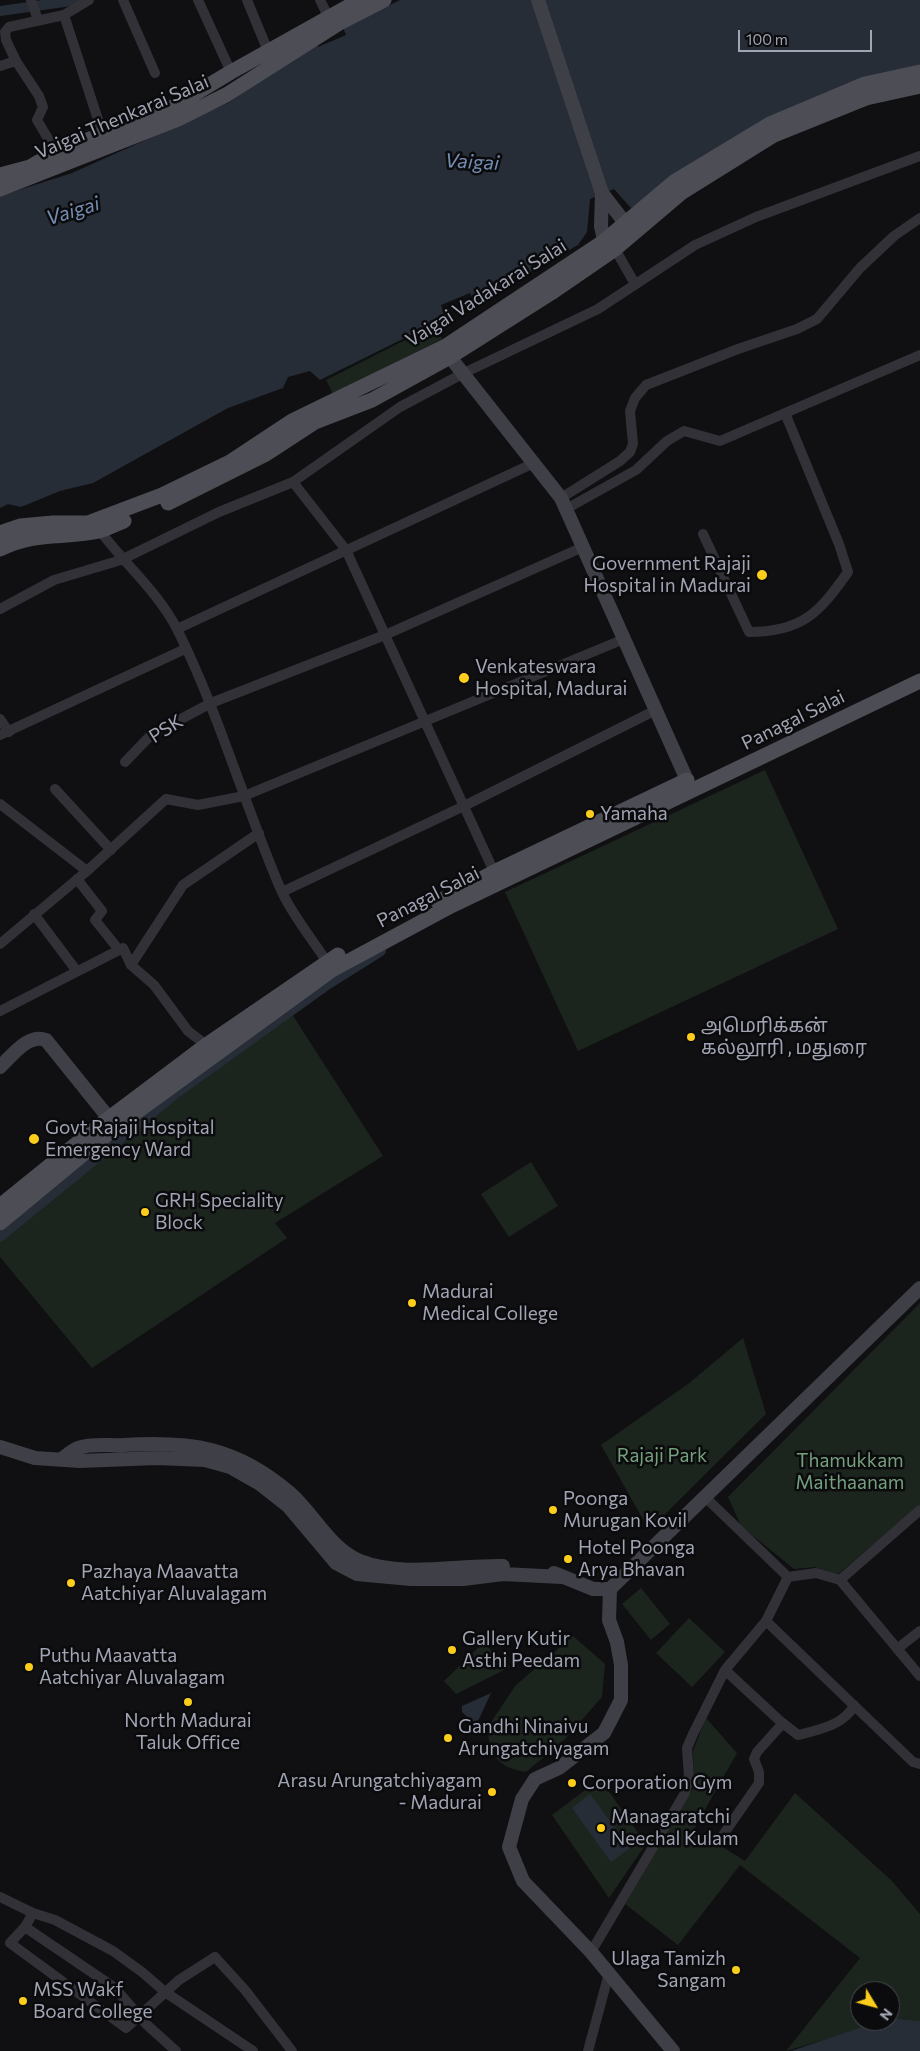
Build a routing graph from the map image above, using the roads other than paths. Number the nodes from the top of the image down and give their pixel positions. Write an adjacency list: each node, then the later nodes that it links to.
1 (123, 0): 17 (street)
2 (198, 0): 15 (street)
3 (247, 0): 12 (street)
4 (320, 0): 11 (street)
5 (360, 0): 11 (main road, Vaigai Thenkarai Salai)
6 (384, 0): 23 (main road, Vaigai Thenkarai Salai)
7 (538, 0): 24 (street)
8 (86, 1): 10 (street)
9 (34, 9): 10 (street); 13 (street)
10 (64, 15): 19 (street)
11 (328, 16): 12 (main road, Vaigai Thenkarai Salai)
12 (268, 51): 15 (main road, Vaigai Thenkarai Salai)
13 (16, 62): 14 (street); 20 (street)
14 (0, 66)
15 (231, 72): 19 (main road, Vaigai Thenkarai Salai)
16 (920, 72): 26 (main road, Vaigai Vadakarai Salai)
17 (155, 73)
18 (920, 86): 26 (main road, Vaigai Vadakarai Salai)
19 (103, 135): 20 (main road, Vaigai Thenkarai Salai)
20 (56, 152): 22 (main road, Vaigai Thenkarai Salai)
21 (920, 156): 28 (street)
22 (0, 175)
23 (0, 189)
24 (602, 193): 26 (street); 27 (street)
25 (920, 218): 35 (street)
26 (627, 225): 27 (main road, Vaigai Vadakarai Salai)
27 (609, 248): 28 (street); 29 (main road, Vaigai Vadakarai Salai)
28 (635, 284): 31 (street)
29 (448, 352): 31 (street); 36 (main road, Vaigai Vadakarai Salai); 37 (main road, Vaigai Vadakarai Salai)
30 (920, 355): 32 (street)
31 (464, 373): 33 (street); 34 (street)
32 (785, 413): 35 (street); 38 (street)
33 (534, 463): 35 (street); 41 (street)
34 (293, 482): 41 (street); 42 (street)
35 (564, 503): 39 (street)
36 (100, 531): 40 (main road, Vaigai Vadakarai Salai); 42 (street)
37 (0, 533)
38 (703, 534)
39 (583, 547): 45 (street, PSK); 46 (street)
40 (0, 549)
41 (346, 550): 44 (street); 45 (street)
42 (121, 560): 43 (street); 44 (street)
43 (0, 609)
44 (177, 629): 47 (street)
45 (385, 636): 49 (street, PSK); 52 (street)
46 (624, 639): 50 (street); 52 (street)
47 (185, 648): 49 (street); 53 (street)
48 (920, 681): 63 (main road, Panagal Salai)
49 (211, 703): 54 (street, PSK); 57 (street)
50 (656, 710): 55 (street); 59 (street)
51 (0, 719): 53 (street)
52 (424, 721): 57 (street); 59 (street)
53 (5, 734)
54 (125, 762)
55 (687, 780): 63 (main road, Panagal Salai)
56 (55, 789): 61 (street)
57 (244, 796): 60 (street); 61 (street)
58 (0, 804): 62 (street)
59 (464, 806): 63 (street); 65 (street)
60 (259, 833): 65 (street); 69 (street)
61 (111, 850): 62 (street)
62 (87, 871): 64 (street)
63 (497, 878): 70 (main road, Panagal Salai)
64 (76, 879): 66 (street); 68 (street)
65 (282, 892): 70 (street)
66 (34, 914): 67 (street); 71 (street)
67 (0, 944)
68 (119, 950): 69 (street); 71 (street)
69 (131, 965): 73 (street)
70 (329, 966): 73 (main road, Panagal Salai)
71 (76, 970): 72 (street)
72 (0, 1011)
73 (212, 1050): 75 (main road, Panagal Salai)
74 (0, 1067): 75 (street)
75 (112, 1123): 76 (main road, Panagal Salai); 77 (main road, Panagal Salai)
76 (0, 1206)
77 (0, 1224)
78 (920, 1288): 80 (street)
79 (0, 1447): 84 (street)
80 (705, 1497): 82 (street); 84 (street)
81 (920, 1510): 83 (street)
82 (788, 1578): 83 (street); 85 (street)
83 (840, 1580): 87 (street)
84 (610, 1589): 97 (street)
85 (766, 1621): 88 (street); 90 (street)
86 (920, 1631): 87 (street)
87 (898, 1648): 89 (street)
88 (725, 1670): 91 (street); 97 (street)
89 (920, 1676)
90 (854, 1705): 91 (street); 92 (street)
91 (783, 1724): 93 (street)
92 (920, 1764)
93 (723, 1835)
94 (0, 1897): 95 (street)
95 (33, 1913): 96 (street); 99 (street)
96 (25, 1927): 100 (street); 100 (street)
97 (591, 1952): 98 (street)
98 (609, 1974): 104 (street); 105 (street)
99 (165, 1992): 100 (street); 102 (street); 103 (street)
100 (140, 2016): 101 (street)
101 (176, 2051)
102 (252, 2051)
103 (292, 2051)
104 (588, 2051)
105 (673, 2051)

